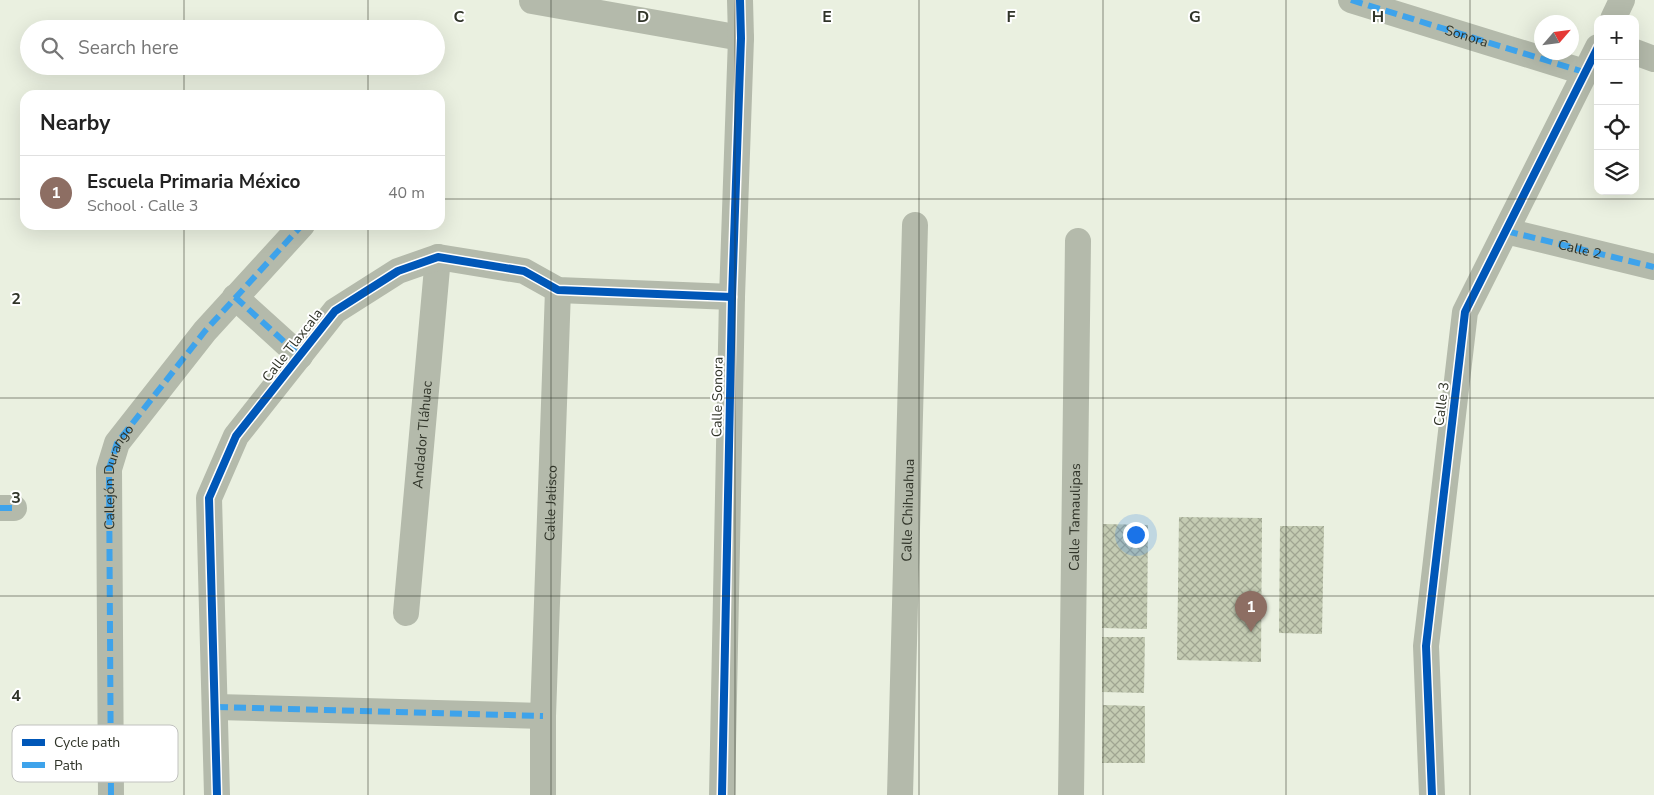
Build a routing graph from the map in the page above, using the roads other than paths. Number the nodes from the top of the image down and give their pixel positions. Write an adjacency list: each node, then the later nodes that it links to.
1 (740, 0): 6 (street, Calle Sonora)
2 (1351, 0): 10 (street, Sonora)
3 (1622, 0): 5 (street)
4 (532, 1): 6 (street)
5 (1615, 15)
6 (742, 38): 19 (street, Calle Sonora)
7 (1639, 53): 9 (street)
8 (1594, 54): 10 (street, Calle 3)
9 (1654, 59)
10 (1584, 72): 13 (street, Calle 3)
11 (914, 225): 30 (street, Calle Chihuahua)
12 (297, 230): 18 (street, Callejón Durango)
13 (1506, 231): 16 (street, Calle 2); 32 (street, Calle 3)
14 (1078, 241): 31 (street, Calle Tamaulipas)
15 (438, 257): 17 (street, Calle Tlaxcala); 20 (street, Calle Tlaxcala); 21 (street, Andador Tláhuac)
16 (1654, 267)
17 (558, 290): 19 (street, Calle Tlaxcala); 23 (street, Calle Jalisco)
18 (235, 297): 20 (street, Calle Tlaxcala); 24 (street, Callejón Durango)
19 (732, 297): 29 (street, Calle Sonora)
20 (300, 356): 22 (street, Calle Tlaxcala)
21 (406, 613)
22 (216, 707): 23 (street); 27 (street, Calle Tlaxcala)
23 (543, 716): 28 (street, Calle Jalisco)
24 (111, 725)
25 (111, 782): 26 (street, Callejón Durango)
26 (111, 795)
27 (217, 795)
28 (543, 795)
29 (722, 795)
30 (900, 795)
31 (1071, 795)
32 (1432, 795)

